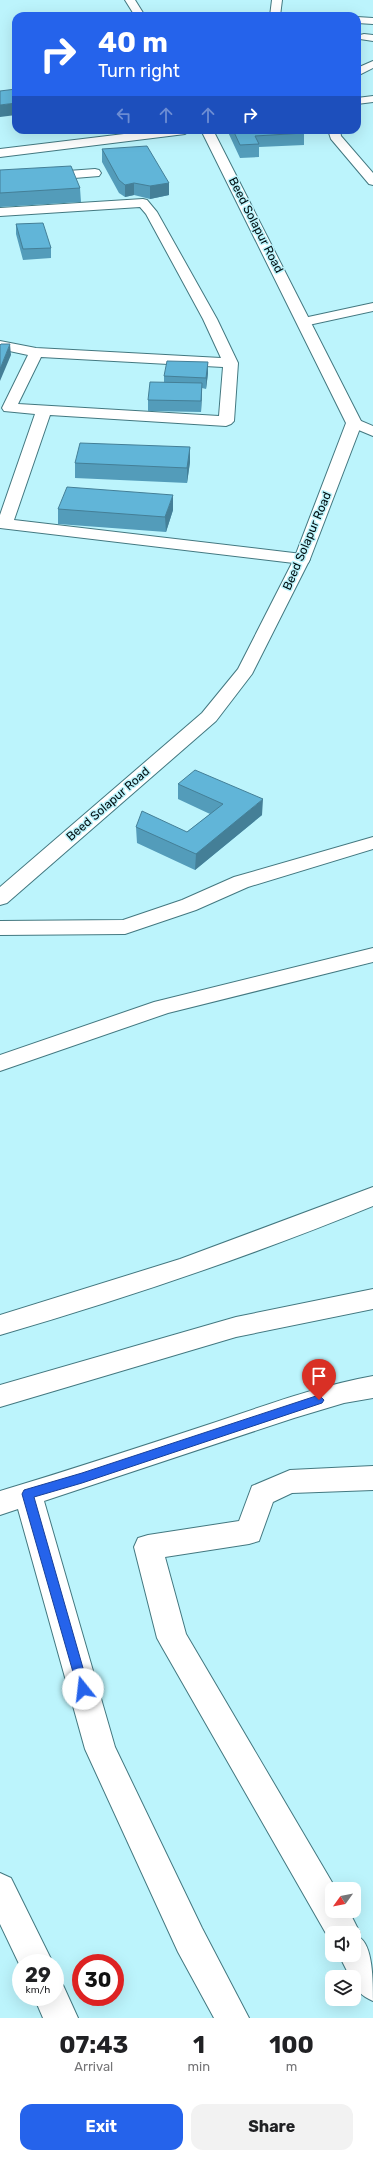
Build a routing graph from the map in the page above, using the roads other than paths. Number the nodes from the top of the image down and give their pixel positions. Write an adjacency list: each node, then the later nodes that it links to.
1 (130, 0): 3 (street)
2 (277, 0): 4 (street)
3 (138, 12)
4 (276, 12)
5 (361, 20): 6 (street)
6 (373, 21)
7 (373, 64): 8 (street)
8 (361, 71)
9 (373, 99): 10 (street)
10 (361, 100)
11 (153, 134): 14 (street)
12 (209, 134): 21 (street, Beed Solapur Road)
13 (334, 134): 15 (street)
14 (0, 153)
15 (368, 170): 18 (street)
16 (95, 173): 17 (street)
17 (0, 180)
18 (373, 181)
19 (0, 212): 24 (street)
20 (373, 307): 21 (street)
21 (304, 322): 26 (street, Beed Solapur Road)
22 (0, 345): 23 (street)
23 (36, 352): 24 (street); 25 (street)
24 (231, 363): 25 (street)
25 (44, 410): 28 (street)
26 (354, 423): 27 (street); 28 (street, Beed Solapur Road)
27 (373, 431)
28 (302, 560): 30 (street, Beed Solapur Road)
29 (373, 843): 31 (street)
30 (0, 898)
31 (0, 928)
32 (373, 955): 33 (street)
33 (0, 1063)
34 (373, 1196): 36 (street)
35 (373, 1299): 38 (street)
36 (0, 1325)
37 (373, 1387): 40 (street)
38 (0, 1396)
39 (373, 1478): 43 (street)
40 (28, 1494): 41 (street); 49 (street)
41 (0, 1503)
42 (0, 1889): 44 (street)
43 (340, 1926)
44 (32, 1954)
45 (360, 1962): 46 (street)
46 (373, 1984)
47 (55, 2006): 48 (street)
48 (61, 2018)
49 (232, 2018)

